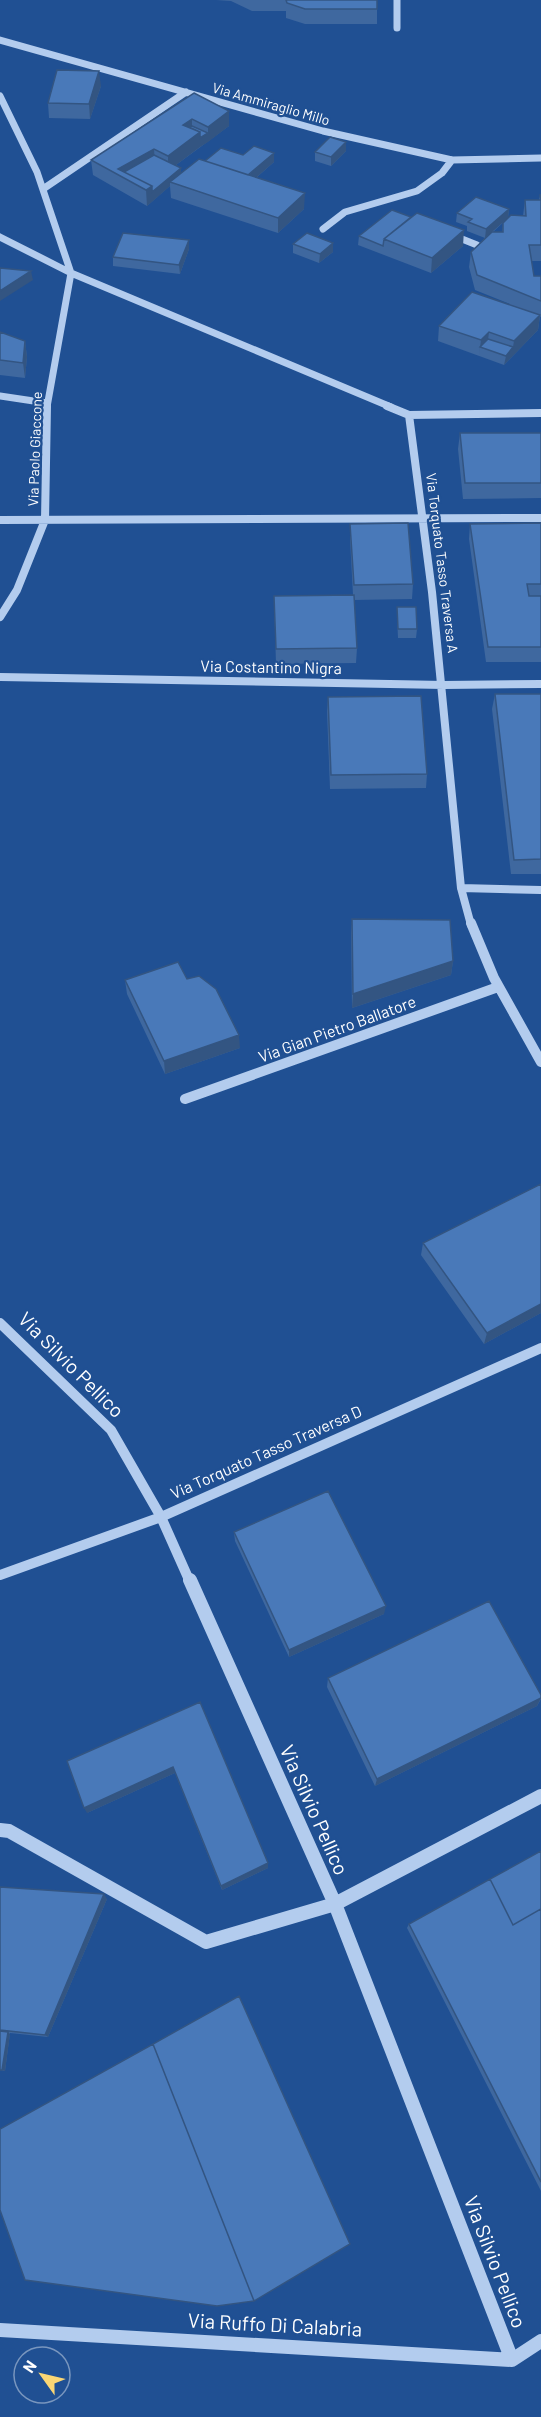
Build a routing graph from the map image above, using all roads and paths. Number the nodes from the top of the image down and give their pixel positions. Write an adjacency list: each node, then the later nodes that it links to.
1 (397, 0): 2 (street)
2 (397, 28)
3 (0, 40): 4 (street, Via Ammiraglio Millo)
4 (186, 92): 7 (street, Via Ammiraglio Millo); 8 (street)
5 (0, 96): 8 (street)
6 (541, 158): 7 (street, Via Ammiraglio Millo)
7 (452, 160): 9 (street)
8 (43, 189): 13 (street)
9 (322, 229)
10 (446, 233): 12 (street)
11 (0, 237): 13 (street)
12 (477, 245)
13 (71, 273): 15 (street, Via Paolo Giaccone); 17 (street)
14 (0, 396): 15 (street)
15 (47, 403): 21 (street, Via Paolo Giaccone)
16 (541, 413): 17 (street)
17 (409, 415): 18 (street, Via Torquato Tasso Traversa A)
18 (425, 517): 19 (street); 21 (street); 25 (street, Via Torquato Tasso Traversa A)
19 (541, 518)
20 (0, 520): 21 (street)
21 (45, 520): 22 (street, Via Paolo Giaccone)
22 (0, 617)
23 (0, 677): 25 (street, Via Costantino Nigra)
24 (541, 684): 25 (street, Via Costantino Nigra)
25 (444, 685): 26 (street, Via Torquato Tasso Traversa A)
26 (461, 888): 27 (street); 28 (street, Via Torquato Tasso Traversa A)
27 (541, 890)
28 (498, 987): 29 (street, Via Torquato Tasso Traversa A); 30 (street, Via Gian Pietro Ballatore)
29 (541, 1062)
30 (185, 1099)
31 (0, 1323): 33 (street, Via Silvio Pellico)
32 (541, 1348): 33 (street, Via Torquato Tasso Traversa D)
33 (161, 1517): 34 (street, Via Torquato Tasso Traversa D); 37 (street, Via Silvio Pellico)
34 (0, 1575)
35 (541, 1796): 37 (street)
36 (0, 1830): 37 (street)
37 (335, 1904): 40 (street, Via Silvio Pellico)
38 (0, 2330): 40 (street, Via Ruffo Di Calabria)
39 (541, 2341): 40 (street)
40 (512, 2360)

